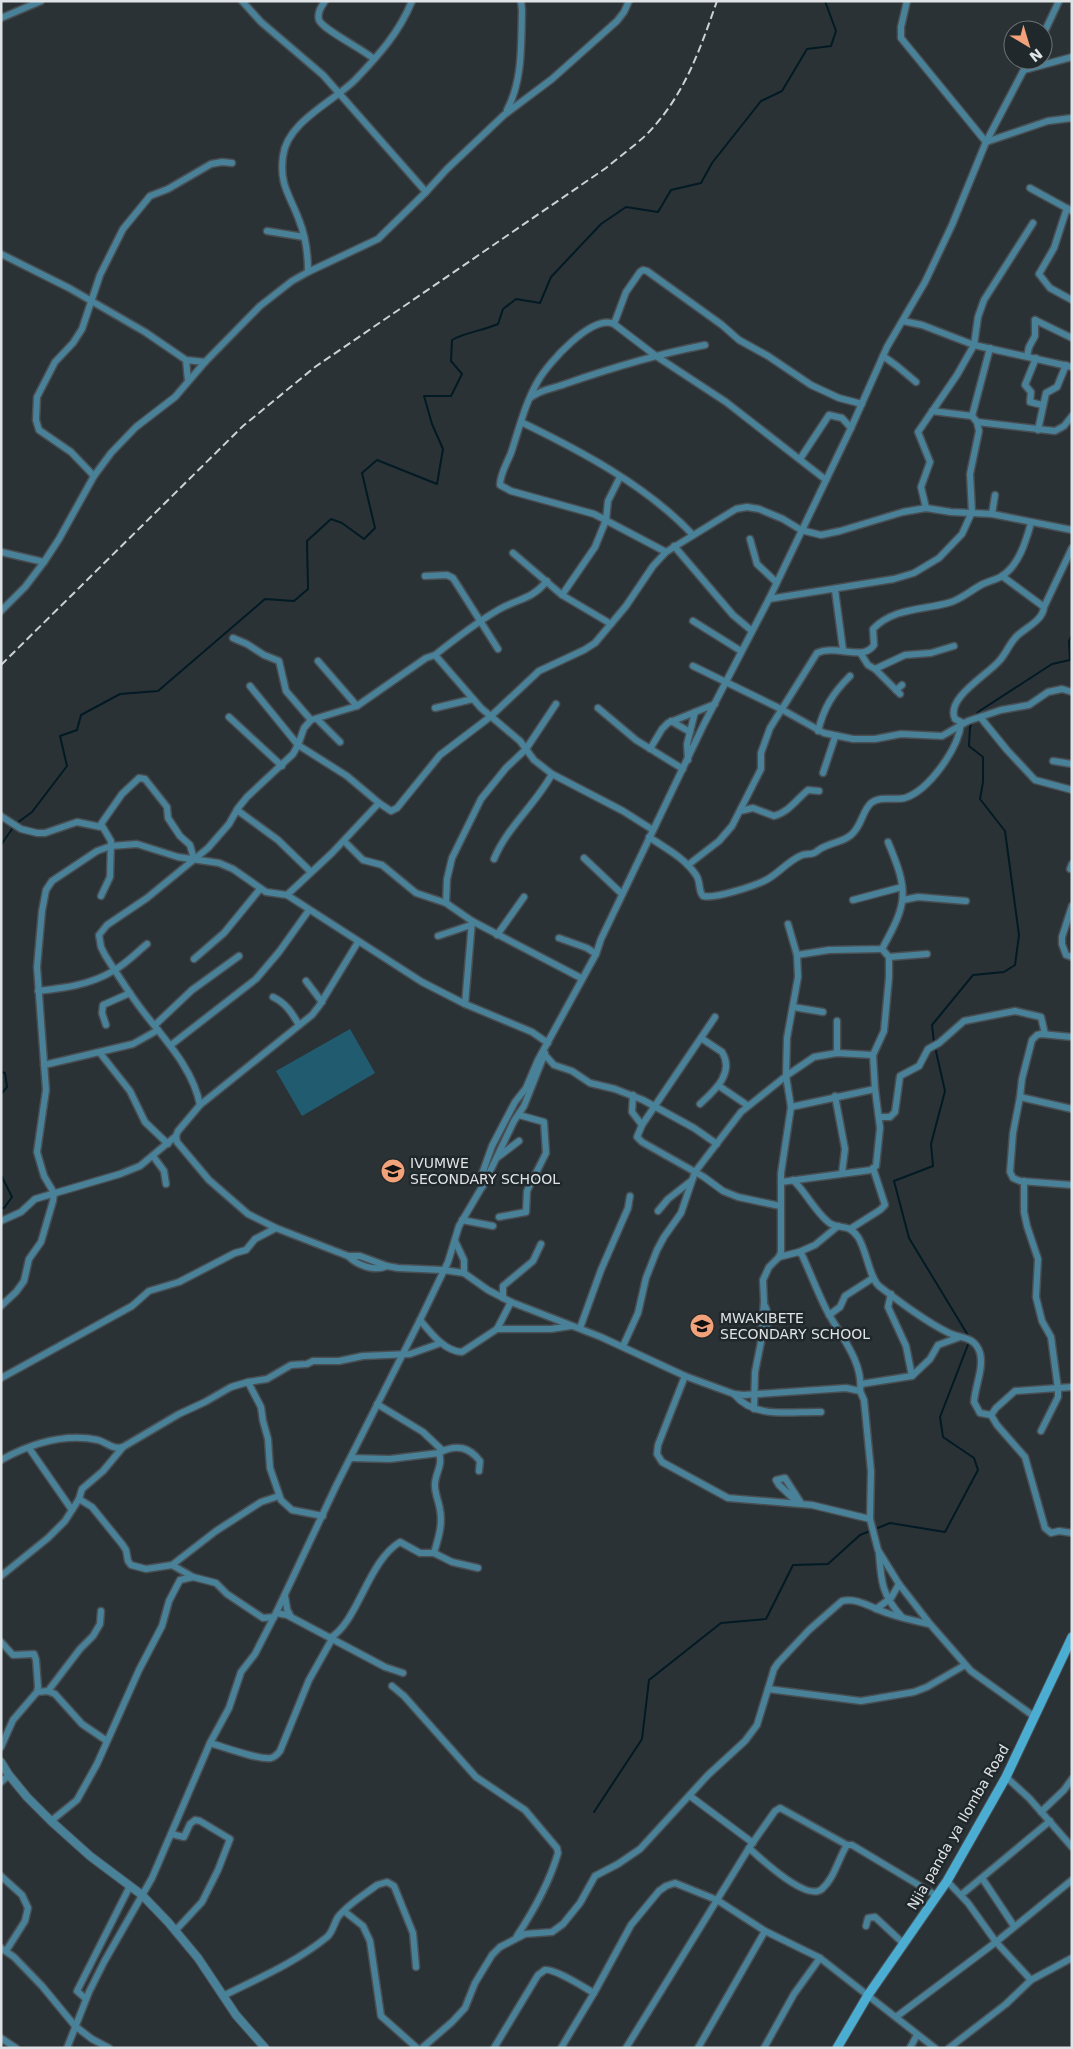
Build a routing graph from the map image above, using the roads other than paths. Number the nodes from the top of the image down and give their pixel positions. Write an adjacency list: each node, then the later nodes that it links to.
1 (41, 1): 9 (street)
2 (242, 1): 15 (street)
3 (325, 1): 12 (street)
4 (412, 1): 12 (street)
5 (521, 1): 16 (street)
6 (629, 1): 16 (street)
7 (907, 1): 18 (street)
8 (1059, 1): 10 (street)
9 (1, 18)
10 (1050, 20)
11 (1072, 57): 13 (street)
12 (374, 59): 15 (street)
13 (1053, 62)
14 (1024, 70): 18 (street)
15 (339, 93): 21 (street); 25 (street)
16 (504, 115): 21 (street)
17 (1072, 118): 18 (street)
18 (986, 142): 30 (street)
19 (232, 163): 29 (street)
20 (1030, 188): 22 (street)
21 (426, 192): 27 (street)
22 (1069, 210): 28 (street)
23 (1033, 223): 33 (street)
24 (268, 231): 25 (street)
25 (304, 237): 27 (street)
26 (1, 254): 29 (street)
27 (308, 272): 41 (street)
28 (1072, 300)
29 (90, 301): 40 (street); 56 (street)
30 (903, 321): 33 (street); 37 (street)
31 (614, 324): 36 (street); 45 (street); 46 (street)
32 (1072, 338): 38 (street)
33 (974, 344): 35 (street); 48 (street)
34 (705, 345): 36 (street)
35 (990, 348): 38 (street); 49 (street)
36 (656, 356): 45 (street); 55 (street)
37 (883, 356): 44 (street); 46 (street)
38 (1028, 356): 39 (street)
39 (1036, 358): 42 (street); 47 (street)
40 (186, 360): 41 (street); 43 (street)
41 (205, 362): 43 (street)
42 (1069, 366): 47 (street)
43 (188, 381): 56 (street)
44 (916, 382)
45 (530, 399): 51 (street)
46 (862, 404): 53 (street)
47 (1042, 405): 54 (street)
48 (932, 411): 49 (street); 60 (street)
49 (972, 416): 52 (street)
50 (1072, 416): 54 (street)
51 (521, 422): 57 (street); 63 (street)
52 (977, 422): 54 (street); 61 (street)
53 (852, 428): 55 (street); 58 (street)
54 (1038, 430)
55 (800, 459): 58 (street)
56 (94, 476): 74 (street)
57 (620, 477): 63 (street); 67 (street)
58 (826, 480): 65 (street)
59 (995, 495): 62 (street)
60 (926, 508): 61 (street); 65 (street)
61 (972, 512): 62 (street); 79 (street)
62 (992, 514): 64 (street)
63 (606, 520): 72 (street); 80 (street)
64 (1031, 523): 66 (street); 76 (street)
65 (800, 530): 67 (street); 78 (street)
66 (1072, 530)
67 (693, 535): 69 (street)
68 (750, 539): 78 (street)
69 (674, 546): 72 (street); 87 (street)
70 (1072, 548): 82 (street)
71 (1, 552): 74 (street)
72 (666, 552): 86 (street)
73 (513, 553): 77 (street)
74 (44, 562): 83 (street)
75 (425, 576): 85 (street)
76 (1002, 576): 82 (street); 93 (street)
77 (548, 582): 80 (street); 85 (street)
78 (776, 582): 81 (street)
79 (835, 590): 81 (street); 91 (street)
80 (562, 595): 86 (street)
81 (769, 599): 87 (street)
82 (1044, 607): 116 (street)
83 (3, 608)
84 (693, 620): 92 (street)
85 (481, 621): 90 (street); 94 (street)
86 (611, 624): 111 (street)
87 (752, 631): 92 (street)
88 (233, 638): 114 (street)
89 (954, 646): 97 (street)
90 (498, 649)
91 (843, 650): 93 (street); 109 (street)
92 (742, 651): 99 (street)
93 (861, 654): 97 (street)
94 (435, 655): 103 (street); 106 (street)
95 (318, 661): 106 (street)
96 (693, 666): 99 (street)
97 (875, 668): 100 (street)
98 (850, 676): 117 (street)
99 (726, 684): 105 (street); 109 (street)
100 (902, 685)
101 (250, 686): 121 (street)
102 (1072, 692): 113 (street)
103 (473, 699): 107 (street); 111 (street)
104 (556, 704): 122 (street)
105 (715, 704): 110 (street); 124 (street)
106 (357, 706): 114 (street)
107 (434, 708)
108 (598, 708): 123 (street)
109 (781, 709): 117 (street); 135 (street)
110 (695, 712): 115 (street); 118 (street)
111 (490, 716): 122 (street); 133 (street)
112 (229, 717): 127 (street)
113 (979, 718): 116 (street); 131 (street)
114 (314, 720): 120 (street); 121 (street)
115 (671, 721): 118 (street); 123 (street)
116 (964, 722): 119 (street); 146 (street)
117 (818, 731): 119 (street)
118 (690, 732): 124 (street)
119 (835, 737): 129 (street)
120 (340, 742)
121 (298, 745): 127 (street); 133 (street)
122 (526, 749): 130 (street); 157 (street)
123 (650, 749): 128 (street)
124 (688, 760): 128 (street)
125 (1053, 761): 126 (street)
126 (1072, 764)
127 (282, 766): 134 (street)
128 (683, 769): 138 (street)
129 (822, 773)
130 (552, 774): 138 (street); 145 (street)
131 (1072, 790)
132 (819, 791): 135 (street)
133 (379, 803): 140 (street)
134 (237, 810): 144 (street); 147 (street)
135 (740, 812): 146 (street)
136 (1, 816): 137 (street)
137 (101, 827): 142 (street); 144 (street)
138 (652, 830): 139 (street)
139 (649, 837): 146 (street); 150 (street)
140 (344, 841): 147 (street); 157 (street)
141 (888, 842): 148 (street)
142 (111, 846): 144 (street); 152 (street); 178 (street)
143 (584, 858): 150 (street)
144 (195, 859): 149 (street); 175 (street)
145 (494, 859)
146 (688, 864)
147 (311, 872): 151 (street)
148 (902, 887): 154 (street); 155 (street)
149 (260, 889): 151 (street); 174 (street)
150 (622, 894): 168 (street)
151 (287, 895): 159 (street)
152 (101, 896)
153 (524, 897): 162 (street)
154 (853, 900)
155 (903, 900): 156 (street); 167 (street)
156 (966, 901)
157 (446, 902): 160 (street)
158 (1072, 906): 173 (street)
159 (308, 910): 165 (street); 193 (street)
160 (471, 923): 162 (street); 163 (street); 182 (street)
161 (788, 924): 170 (street)
162 (498, 935): 176 (street)
163 (438, 936)
164 (559, 938): 168 (street)
165 (358, 942): 181 (street); 182 (street)
166 (147, 944): 175 (street)
167 (882, 949): 170 (street); 172 (street)
168 (596, 954): 176 (street)
169 (927, 954): 172 (street)
170 (797, 955): 183 (street)
171 (239, 956): 189 (street)
172 (889, 957): 197 (street)
173 (1072, 957)
174 (194, 959)
175 (115, 970): 178 (street); 179 (street)
176 (581, 978): 194 (street)
177 (306, 981): 181 (street)
178 (38, 991): 198 (street)
179 (130, 993): 187 (street); 189 (street)
180 (273, 997): 188 (street)
181 (322, 1002): 188 (street)
182 (465, 1004): 194 (street)
183 (793, 1007): 184 (street); 199 (street)
184 (823, 1012)
185 (715, 1017): 192 (street)
186 (837, 1021): 196 (street)
187 (106, 1025)
188 (299, 1025): 206 (street)
189 (157, 1028): 193 (street); 195 (street)
190 (1045, 1034): 191 (street); 204 (street); 212 (street)
191 (1072, 1037)
192 (701, 1038): 200 (street); 208 (street)
193 (171, 1046): 206 (street)
194 (546, 1049): 202 (street); 211 (street); 229 (street)
195 (100, 1053): 198 (street); 216 (street)
196 (837, 1053): 197 (street); 199 (street)
197 (873, 1055): 201 (street)
198 (44, 1065): 230 (street)
199 (786, 1076): 207 (street); 209 (street)
200 (719, 1086): 205 (street); 207 (street)
201 (875, 1089): 203 (street); 212 (street)
202 (633, 1096): 208 (street); 213 (street)
203 (835, 1096): 209 (street); 222 (street)
204 (1020, 1097): 210 (street); 225 (street)
205 (700, 1104)
206 (200, 1105): 214 (street)
207 (748, 1105): 217 (street)
208 (654, 1107): 213 (street); 217 (street)
209 (791, 1107): 226 (street)
210 (1072, 1109)
211 (518, 1114): 219 (street); 234 (street)
212 (880, 1117): 220 (street)
213 (642, 1125): 221 (street)
214 (176, 1136): 216 (street); 239 (street)
215 (519, 1141): 219 (street)
216 (168, 1144): 218 (street)
217 (717, 1144): 221 (street)
218 (153, 1156): 227 (street); 230 (street)
219 (496, 1158): 229 (street)
220 (873, 1168): 222 (street); 240 (street)
221 (694, 1172): 224 (street); 232 (street)
222 (842, 1173): 223 (street)
223 (793, 1180): 226 (street); 238 (street)
224 (691, 1181): 233 (street); 260 (street)
225 (1024, 1181): 228 (street); 268 (street)
226 (781, 1182): 232 (street)
227 (166, 1184)
228 (1072, 1185)
229 (482, 1187): 235 (street)
230 (54, 1193): 236 (street); 253 (street)
231 (630, 1196): 256 (street)
232 (780, 1206): 244 (street)
233 (658, 1211)
234 (499, 1217)
235 (462, 1220): 237 (street); 241 (street)
236 (1, 1221)
237 (494, 1226)
238 (838, 1226): 240 (street); 243 (street)
239 (276, 1228): 245 (street); 264 (street)
240 (850, 1228): 248 (street)
241 (455, 1241): 246 (street); 247 (street)
242 (541, 1244): 251 (street)
243 (799, 1252): 244 (street); 254 (street)
244 (779, 1258): 270 (street)
245 (429, 1269): 246 (street); 249 (street)
246 (443, 1270): 247 (street); 249 (street)
247 (464, 1273): 251 (street)
248 (873, 1278): 250 (street); 254 (street)
249 (436, 1284): 255 (street)
250 (891, 1294): 258 (street); 263 (street)
251 (503, 1298): 252 (street)
252 (511, 1302): 256 (street); 257 (street)
253 (1, 1306)
254 (830, 1315): 267 (street)
255 (420, 1320): 259 (street); 261 (street)
256 (576, 1327): 257 (street); 260 (street)
257 (497, 1329): 259 (street)
258 (964, 1336): 263 (street); 274 (street)
259 (441, 1343): 261 (street)
260 (623, 1346): 262 (street)
261 (403, 1354): 265 (street); 271 (street)
262 (685, 1376): 269 (street); 286 (street)
263 (912, 1376): 267 (street)
264 (1, 1378)
265 (248, 1382): 277 (street); 282 (street)
266 (1072, 1387): 268 (street)
267 (861, 1388): 270 (street); 286 (street)
268 (1058, 1389): 274 (street); 275 (street)
269 (734, 1394): 270 (street); 272 (street)
270 (754, 1394): 272 (street)
271 (377, 1404): 278 (street); 279 (street)
272 (754, 1408): 273 (street)
273 (821, 1412)
274 (992, 1415): 287 (street)
275 (1041, 1431)
276 (29, 1448): 277 (street); 280 (street); 284 (street)
277 (123, 1448): 283 (street)
278 (441, 1452): 279 (street); 281 (street); 289 (street)
279 (351, 1458): 285 (street)
280 (1, 1460)
281 (479, 1471)
282 (279, 1496): 285 (street); 290 (street)
283 (79, 1499): 284 (street); 290 (street)
284 (72, 1510): 292 (street)
285 (323, 1516): 295 (street)
286 (870, 1519): 288 (street)
287 (1072, 1533)
288 (878, 1550): 294 (street); 296 (street)
289 (434, 1553): 291 (street); 304 (street)
290 (172, 1565): 293 (street)
291 (478, 1568)
292 (1, 1576)
293 (193, 1577): 299 (street); 313 (street)
294 (899, 1584): 296 (street); 302 (street)
295 (284, 1594): 299 (street); 300 (street)
296 (888, 1600): 297 (street); 301 (street)
297 (876, 1609): 301 (street); 309 (street)
298 (100, 1611): 310 (street)
299 (275, 1615): 300 (street); 314 (street)
300 (292, 1618): 304 (street)
301 (903, 1618): 302 (street)
302 (930, 1624): 306 (street)
303 (1072, 1637): 312 (main road, Njia panda ya Ilomba Road)
304 (331, 1639): 307 (street); 314 (street)
305 (1, 1642): 311 (street)
306 (965, 1665): 309 (street); 312 (street)
307 (403, 1674)
308 (392, 1686): 343 (street)
309 (768, 1689): 321 (street)
310 (48, 1691): 311 (street); 313 (street)
311 (37, 1692): 315 (street)
312 (1034, 1717): 318 (main road, Njia panda ya Ilomba Road)
313 (107, 1741): 323 (street)
314 (210, 1743): 325 (street)
315 (1, 1747)
316 (1, 1762): 317 (street)
317 (9, 1775): 320 (street); 323 (street)
318 (1006, 1777): 322 (street); 331 (main road, Njia panda ya Ilomba Road)
319 (1072, 1779): 322 (street)
320 (1, 1782)
321 (690, 1796): 327 (street); 343 (street)
322 (1041, 1812): 324 (street)
323 (51, 1821): 333 (street)
324 (1050, 1821): 328 (street); 330 (street)
325 (171, 1834): 334 (street); 341 (street)
326 (847, 1845): 327 (street); 327 (street); 336 (street)
327 (751, 1846): 337 (street)
328 (1072, 1847)
329 (1, 1876): 346 (street)
330 (982, 1878): 335 (street); 340 (street)
331 (947, 1880): 335 (street); 336 (main road, Njia panda ya Ilomba Road)
332 (1072, 1880): 340 (street)
333 (130, 1886): 334 (street); 354 (street)
334 (142, 1895): 341 (street); 354 (street)
335 (961, 1895): 344 (street)
336 (937, 1896): 345 (main road, Njia panda ya Ilomba Road)
337 (717, 1900): 342 (street); 351 (street); 367 (street)
338 (344, 1911): 349 (street); 353 (street); 363 (street)
339 (866, 1926): 345 (street)
340 (1014, 1926): 344 (street)
341 (175, 1931): 353 (street)
342 (765, 1931): 347 (street); 368 (street)
343 (517, 1936): 364 (street)
344 (996, 1942): 350 (street); 355 (street)
345 (904, 1944): 352 (main road, Njia panda ya Ilomba Road)
346 (4, 1949): 356 (street)
347 (820, 1958): 352 (street); 369 (street)
348 (1072, 1958): 350 (street)
349 (416, 1967)
350 (1031, 1980): 373 (street)
351 (594, 1993): 365 (street); 366 (street)
352 (868, 1995): 355 (street); 370 (main road, Njia panda ya Ilomba Road)
353 (223, 1996): 362 (street)
354 (86, 1999): 356 (street)
355 (896, 2017): 357 (street)
356 (76, 2026): 360 (street); 361 (street)
357 (917, 2035): 371 (street); 372 (street)
358 (1, 2038): 359 (street)
359 (16, 2048)
360 (67, 2048)
361 (109, 2048)
362 (265, 2048)
363 (416, 2048)
364 (422, 2048)
365 (494, 2048)
366 (561, 2048)
367 (626, 2048)
368 (698, 2048)
369 (764, 2048)
370 (837, 2048)
371 (910, 2048)
372 (936, 2048)
373 (949, 2048)

